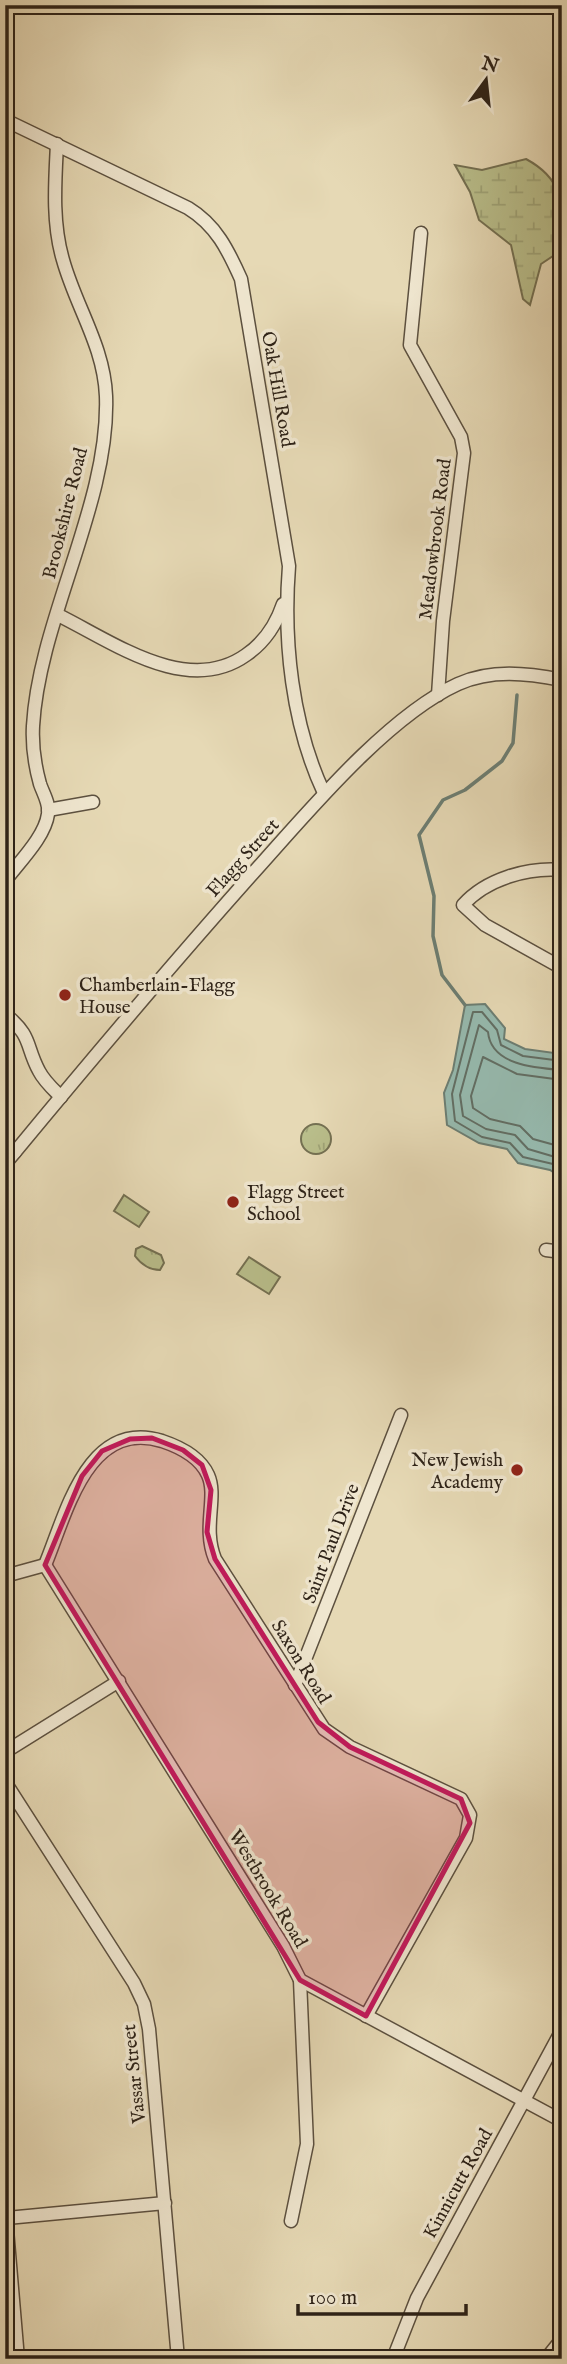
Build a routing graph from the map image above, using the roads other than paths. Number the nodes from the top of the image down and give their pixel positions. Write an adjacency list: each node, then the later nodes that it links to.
1 (5, 120): 2 (street, Oak Hill Road)
2 (57, 145): 4 (street, Oak Hill Road); 5 (street, Brookshire Road)
3 (421, 233): 7 (street, Meadowbrook Road)
4 (285, 597): 5 (street); 8 (street, Oak Hill Road)
5 (58, 615): 10 (street, Brookshire Road)
6 (562, 680): 7 (street, Flagg Street)
7 (438, 695): 8 (street, Flagg Street)
8 (324, 793): 15 (street, Flagg Street)
9 (93, 802): 10 (street)
10 (48, 810): 12 (street)
11 (562, 870): 13 (street)
12 (5, 881)
13 (562, 968)
14 (5, 1014): 15 (street)
15 (61, 1097): 16 (street, Flagg Street)
16 (10, 1150): 17 (street, Flagg Street)
17 (5, 1164)
18 (546, 1250): 19 (street)
19 (562, 1252)
20 (401, 1415): 24 (street, Saint Paul Drive)
21 (45, 1565): 22 (street); 23 (street, Westbrook Road); 24 (street, Saxon Road)
22 (5, 1576)
23 (119, 1681): 25 (street); 27 (street, Westbrook Road)
24 (295, 1685): 28 (street, Saxon Road)
25 (5, 1752)
26 (5, 1782): 32 (street, Vassar Street)
27 (300, 1980): 28 (street); 34 (street)
28 (366, 2016): 30 (street)
29 (562, 2030): 30 (street, Kinnicutt Road)
30 (524, 2101): 31 (street); 38 (street, Kinnicutt Road)
31 (562, 2121)
32 (165, 2203): 33 (street); 37 (street, Vassar Street)
33 (6, 2212): 36 (street)
34 (290, 2221)
35 (562, 2340): 39 (street)
36 (18, 2359)
37 (178, 2359)
38 (393, 2359)
39 (546, 2359)

